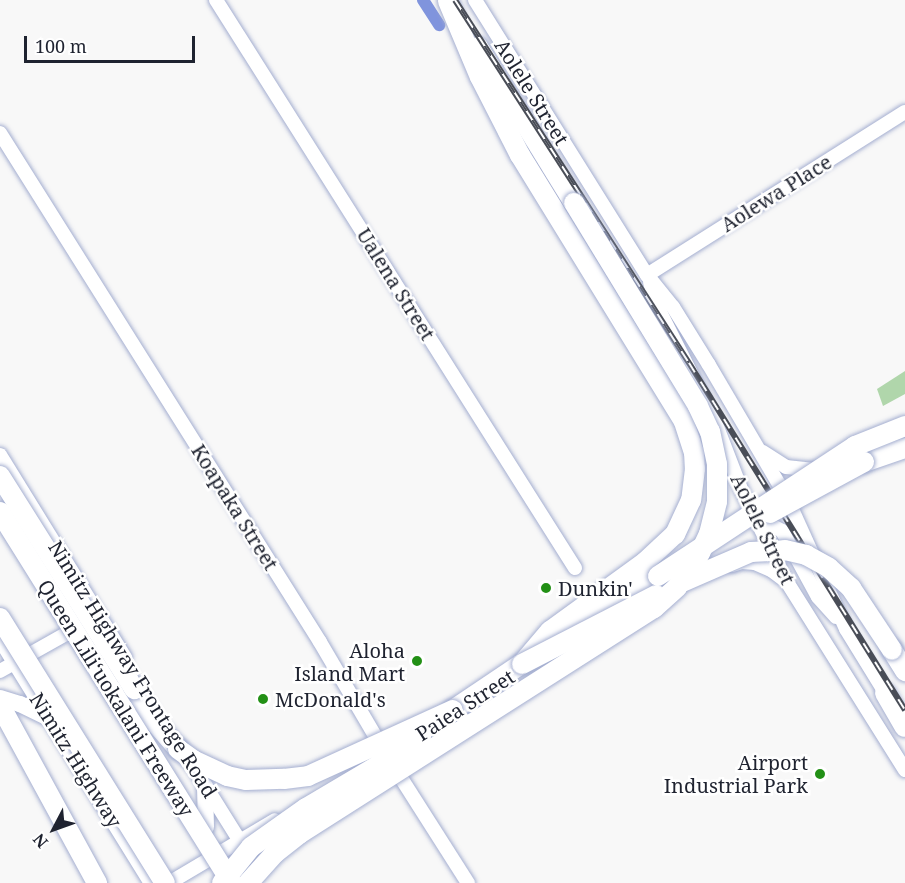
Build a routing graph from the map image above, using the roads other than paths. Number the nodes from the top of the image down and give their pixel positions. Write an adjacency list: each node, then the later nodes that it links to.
1 (216, 0): 19 (street, Ualena Street)
2 (475, 0): 6 (street, Aolele Street)
3 (448, 1): 29 (highway); 51 (highway, bridge)
4 (905, 112): 6 (street, Aolewa Place)
5 (0, 133): 39 (street, Koapaka Street)
6 (647, 275): 10 (street, Aolele Street); 17 (street, Aolele Street)
7 (905, 413): 8 (street)
8 (901, 426): 12 (street, Paiea Street); 20 (highway, bridge)
9 (905, 448): 20 (highway, bridge)
10 (759, 449): 12 (street); 15 (street, Aolele Street)
11 (0, 455): 18 (street, Nimitz Highway Frontage Road)
12 (832, 467): 15 (street, Paiea Street)
13 (0, 476): 35 (highway, bridge)
14 (0, 495): 22 (main road)
15 (786, 496): 17 (street, Paiea Street); 26 (street, Aolele Street)
16 (0, 512): 49 (highway, Queen Liliʻuokalani Freeway, bridge)
17 (755, 517): 20 (street, Paiea Street); 21 (street, Aolele Street); 26 (street)
18 (71, 568): 22 (main road); 23 (street, Nimitz Highway Frontage Road)
19 (575, 568)
20 (658, 579): 21 (street); 29 (highway, bridge); 39 (street, Paiea Street)
21 (787, 582): 40 (street, Aolele Street)
22 (67, 608): 25 (main road)
23 (101, 617): 25 (street); 41 (street, Nimitz Highway Frontage Road)
24 (0, 618): 47 (highway, bridge)
25 (78, 627): 28 (street); 42 (main road)
26 (846, 629): 32 (street, Aolele Street)
27 (0, 638): 28 (main road, Nimitz Highway)
28 (15, 662): 30 (street); 36 (main road, Nimitz Highway)
29 (522, 664): 31 (highway, bridge); 35 (highway)
30 (0, 671)
31 (905, 671)
32 (885, 693): 37 (street, Aolele Street); 38 (highway)
33 (0, 699): 36 (main road)
34 (0, 705): 45 (highway)
35 (453, 710): 48 (highway, bridge)
36 (51, 719): 46 (main road, Nimitz Highway)
37 (905, 720)
38 (905, 727)
39 (387, 756): 43 (street, Paiea Street); 53 (street, Koapaka Street)
40 (905, 771)
41 (205, 786): 42 (main road); 43 (street, Nimitz Highway Frontage Road)
42 (206, 827): 44 (main road)
43 (240, 840): 44 (street, Paiea Street); 52 (street, Nimitz Highway Frontage Road)
44 (222, 851): 47 (street, Paiea Street); 50 (main road)
45 (97, 883)
46 (152, 883)
47 (167, 883)
48 (222, 883)
49 (232, 883)
50 (243, 883)
51 (248, 883)
52 (266, 883)
53 (468, 883)

